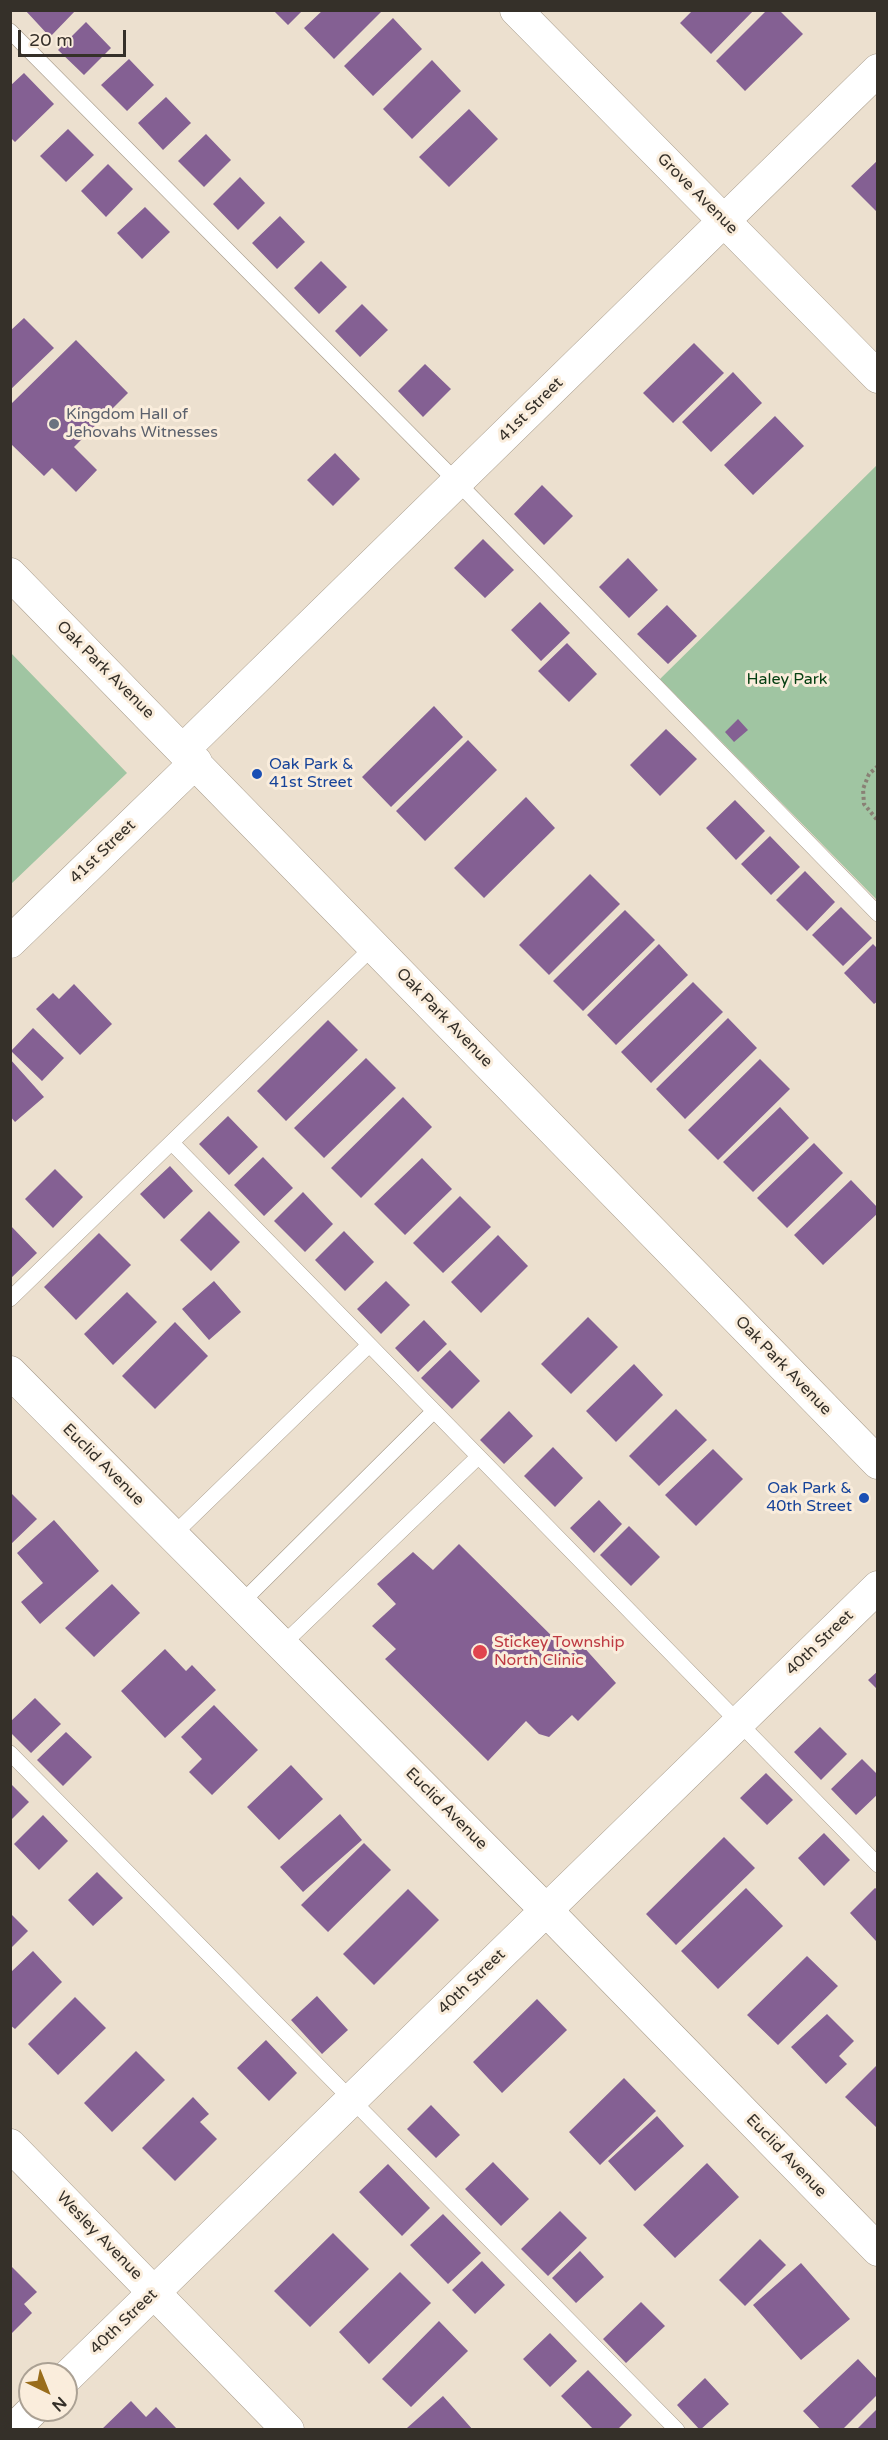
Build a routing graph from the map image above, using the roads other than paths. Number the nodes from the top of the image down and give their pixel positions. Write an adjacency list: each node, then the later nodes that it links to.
1 (516, 10): 4 (street, Grove Avenue)
2 (10, 31): 6 (lane)
3 (878, 70): 4 (street, 41st Street)
4 (724, 221): 5 (street, Grove Avenue); 6 (street, 41st Street)
5 (878, 377)
6 (457, 482): 8 (street, 41st Street); 9 (lane)
7 (10, 574): 8 (street, Oak Park Avenue)
8 (190, 756): 10 (street, 41st Street); 11 (street, Oak Park Avenue)
9 (878, 914)
10 (10, 942)
11 (374, 946): 12 (lane); 18 (street, Oak Park Avenue)
12 (172, 1143): 13 (lane); 14 (lane)
13 (10, 1299)
14 (369, 1346): 16 (lane); 19 (lane)
15 (10, 1372): 19 (street, Euclid Avenue)
16 (434, 1412): 17 (lane); 21 (lane)
17 (478, 1457): 22 (lane); 23 (lane)
18 (878, 1463)
19 (173, 1535): 21 (street, Euclid Avenue)
20 (878, 1587): 23 (street, 40th Street)
21 (241, 1604): 22 (street, Euclid Avenue)
22 (282, 1645): 26 (street, Euclid Avenue)
23 (738, 1723): 25 (lane); 26 (street, 40th Street)
24 (10, 1753): 27 (lane)
25 (878, 1865)
26 (546, 1910): 27 (street, 40th Street); 29 (street, Euclid Avenue)
27 (352, 2099): 30 (street, 40th Street); 33 (lane)
28 (10, 2145): 30 (street, Wesley Avenue)
29 (878, 2250)
30 (154, 2292): 31 (street, 40th Street); 32 (street, Wesley Avenue)
31 (78, 2366)
32 (288, 2430)
33 (677, 2430)

